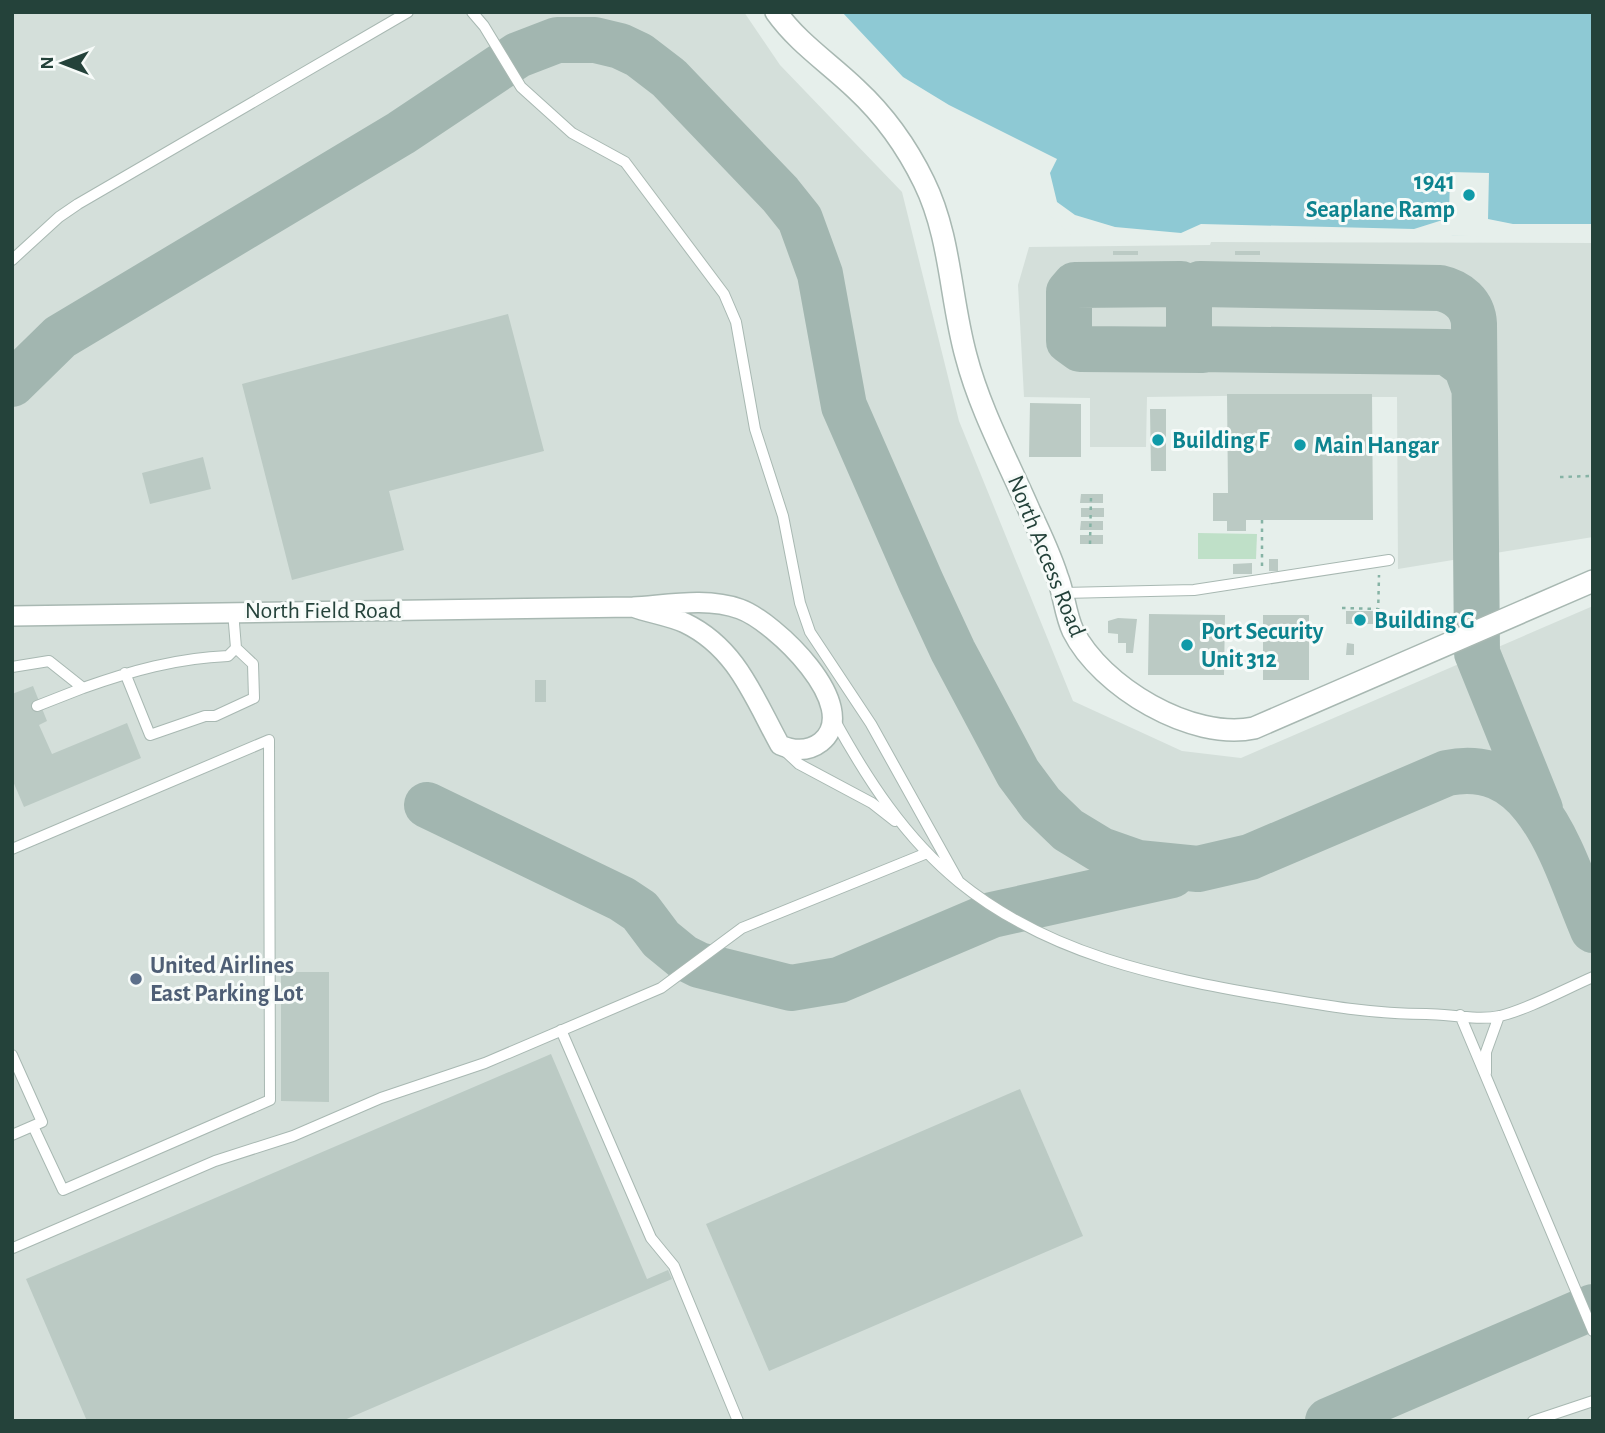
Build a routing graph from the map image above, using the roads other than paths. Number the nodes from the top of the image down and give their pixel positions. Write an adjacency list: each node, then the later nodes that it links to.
1 (408, 12): 4 (lane)
2 (472, 12): 21 (lane)
3 (776, 12): 7 (street, North Access Road)
4 (12, 260)
5 (1384, 561): 7 (lane)
6 (1593, 581): 7 (street, North Access Road)
7 (1062, 593)
8 (633, 607): 9 (street, North Field Road); 16 (street, North Field Road); 17 (street, North Field Road)
9 (233, 611): 10 (street, North Field Road); 11 (lane)
10 (12, 616)
11 (236, 648): 13 (lane); 13 (lane)
12 (12, 667): 14 (lane)
13 (125, 673): 14 (lane)
14 (83, 688): 15 (lane)
15 (37, 706)
16 (833, 716): 17 (street); 18 (lane)
17 (780, 745): 18 (lane)
18 (901, 825): 20 (lane)
19 (12, 849): 28 (lane)
20 (927, 853): 21 (lane); 25 (lane)
21 (960, 882): 23 (lane)
22 (1593, 977): 24 (lane)
23 (1461, 1015): 24 (lane); 27 (lane)
24 (1499, 1016): 27 (lane)
25 (561, 1030): 30 (lane); 33 (lane)
26 (12, 1055): 28 (lane)
27 (1485, 1081): 31 (lane)
28 (38, 1124): 29 (lane)
29 (12, 1135)
30 (13, 1248)
31 (1593, 1331)
32 (1593, 1402): 34 (lane)
33 (738, 1421)
34 (1533, 1421)

